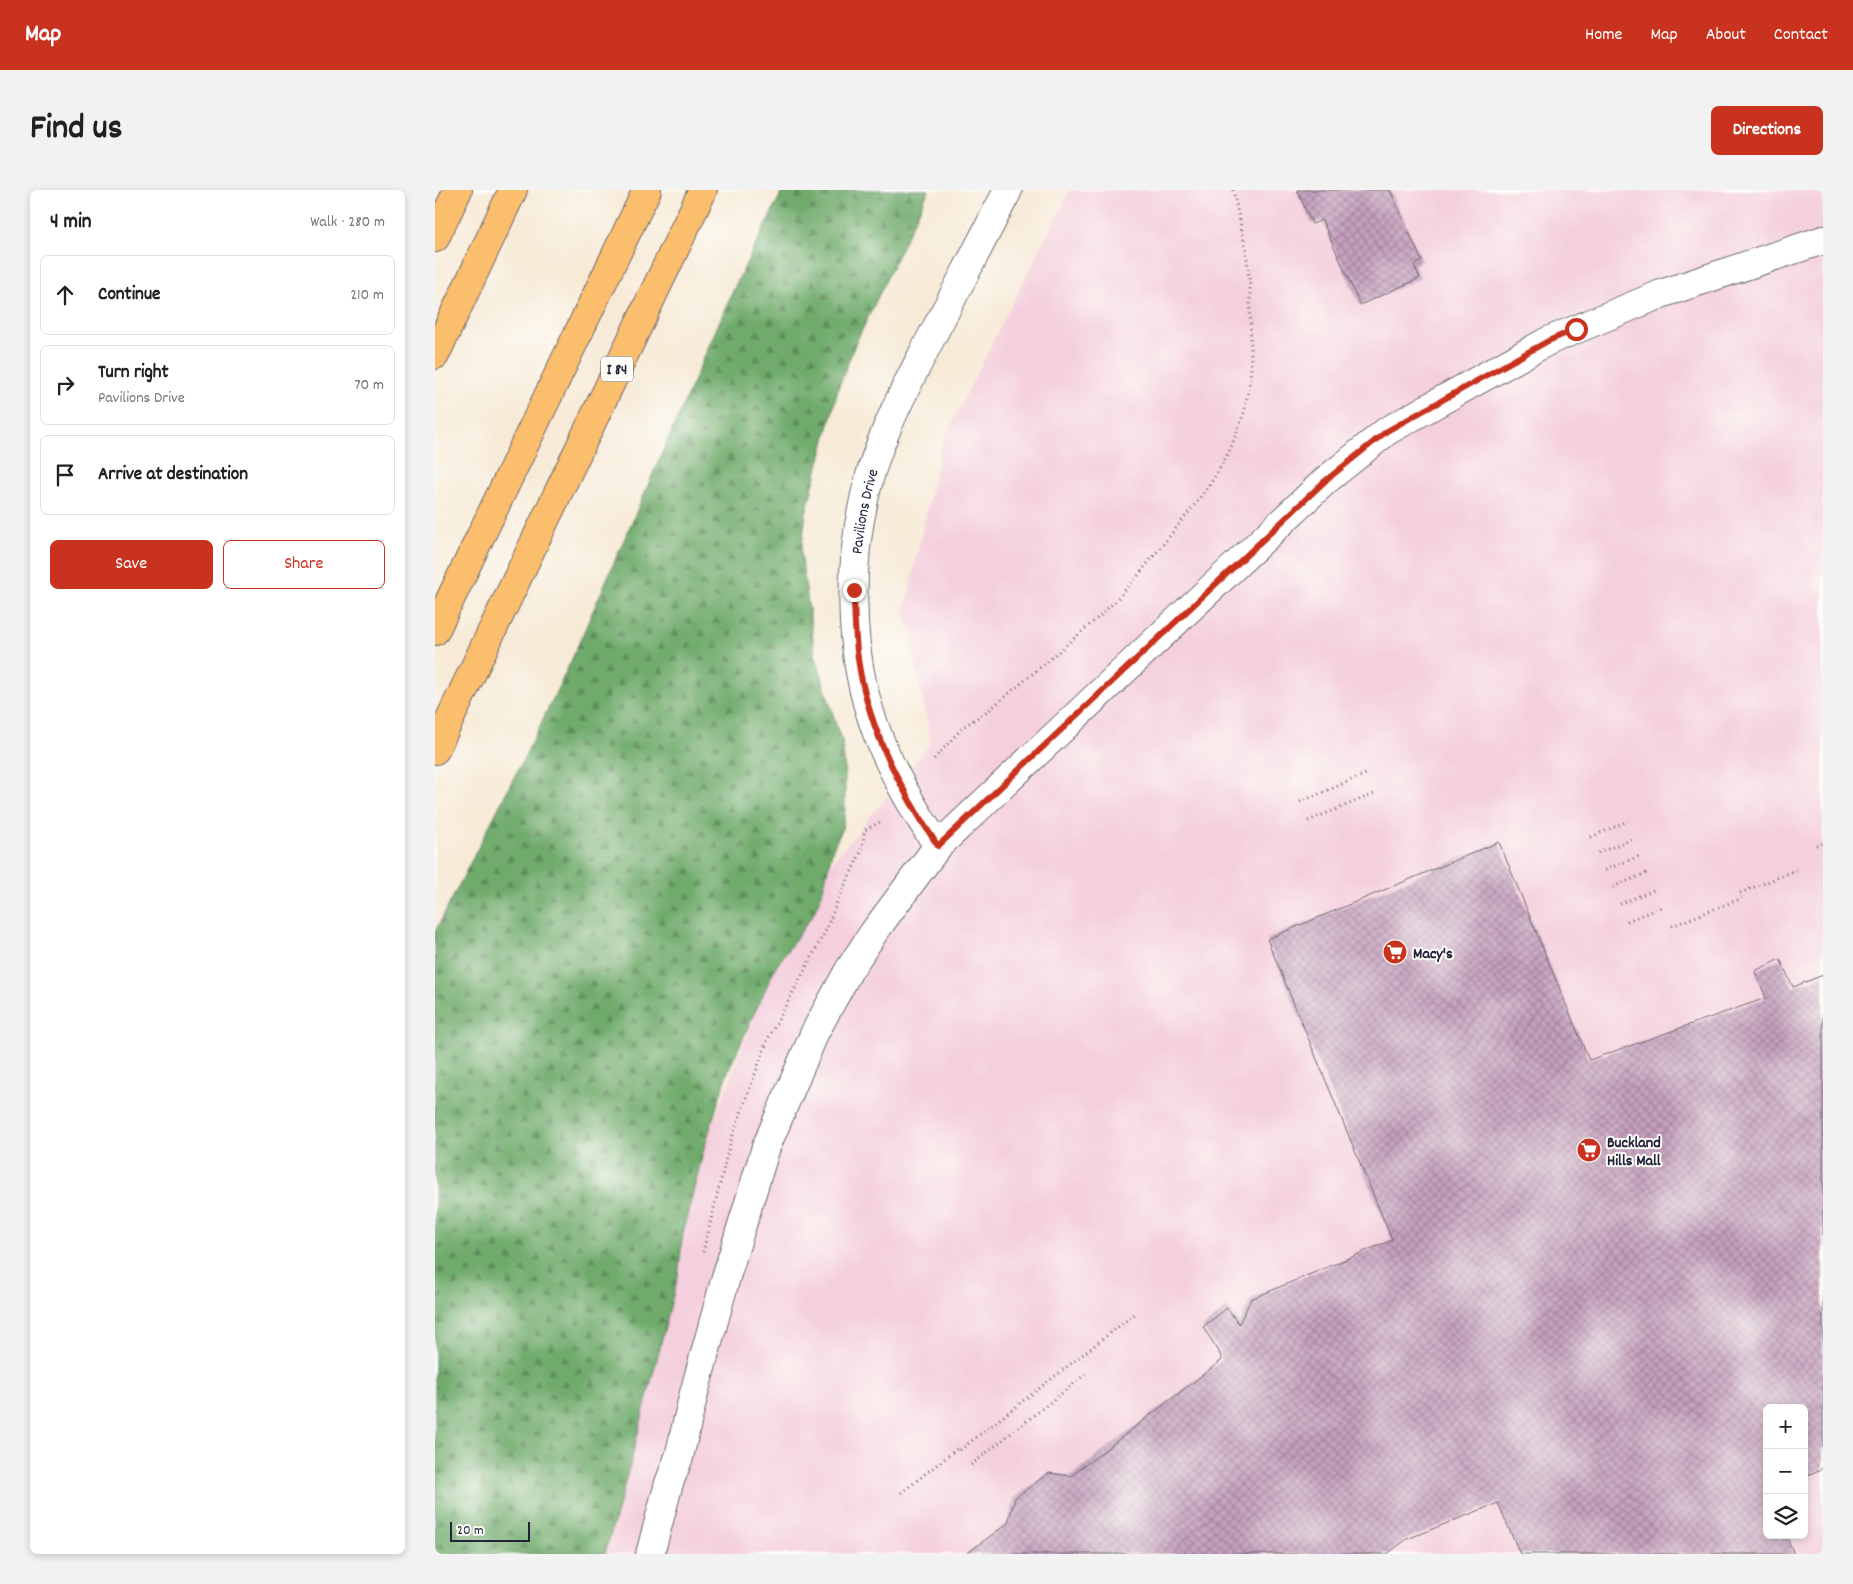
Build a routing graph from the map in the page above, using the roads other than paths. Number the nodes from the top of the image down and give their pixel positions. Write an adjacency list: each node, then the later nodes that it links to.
1 (457, 190): 7 (highway)
2 (513, 190): 9 (highway)
3 (647, 190): 10 (highway)
4 (711, 190): 6 (highway)
5 (1008, 190): 12 (street, Pavilions Drive)
6 (697, 202): 11 (highway, I 84)
7 (435, 238)
8 (1823, 240): 12 (street)
9 (435, 355)
10 (435, 631)
11 (435, 750)
12 (938, 846): 13 (street)
13 (650, 1554)

